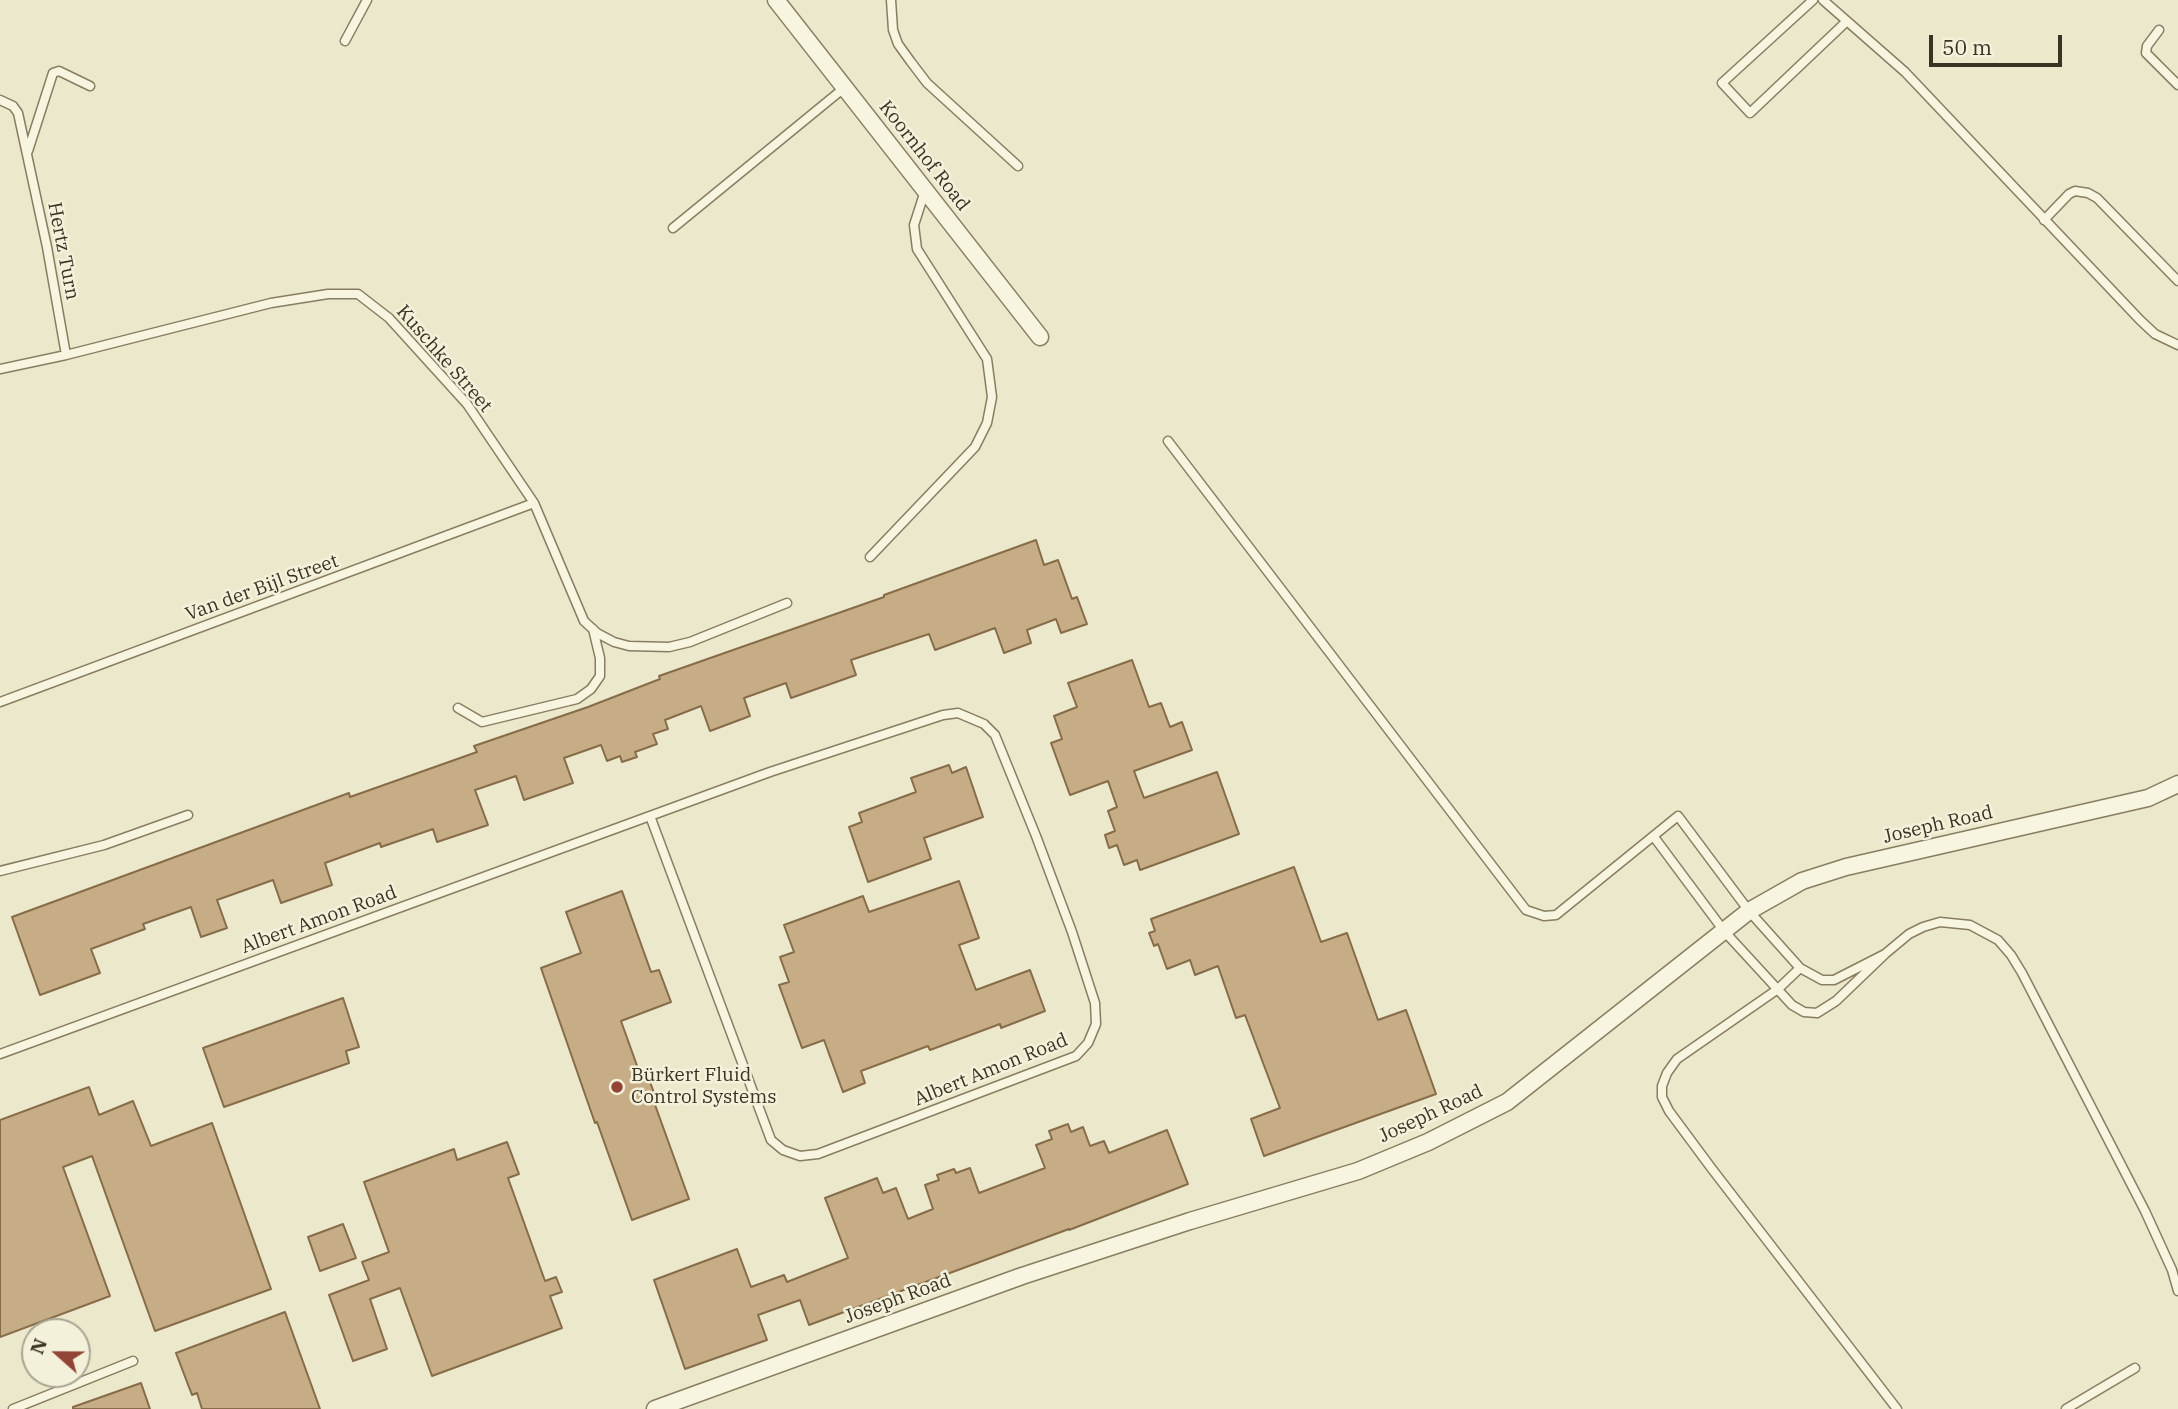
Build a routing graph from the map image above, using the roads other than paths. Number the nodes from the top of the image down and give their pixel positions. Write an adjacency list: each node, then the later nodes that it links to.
1 (367, 0): 8 (lane)
2 (776, 0): 11 (street, Koornhof Road)
3 (891, 0): 14 (lane)
4 (1813, 0): 6 (lane)
5 (1823, 0): 6 (lane)
6 (1847, 21): 16 (lane)
7 (2159, 30): 9 (lane)
8 (345, 41)
9 (2178, 85)
10 (90, 86): 13 (lane)
11 (844, 88): 15 (street, Koornhof Road); 17 (lane)
12 (0, 100): 13 (lane, Hertz Turn)
13 (27, 154): 21 (lane, Hertz Turn)
14 (1018, 166)
15 (925, 191): 19 (street, Koornhof Road); 25 (lane)
16 (2045, 220): 18 (lane); 20 (lane)
17 (673, 228)
18 (2178, 281)
19 (1040, 337)
20 (2178, 345)
21 (66, 355): 22 (lane, Kuschke Street); 24 (lane, Kuschke Street)
22 (0, 369)
23 (1168, 442): 33 (lane)
24 (534, 503): 27 (lane, Kuschke Street); 28 (lane, Van der Bijl Street)
25 (870, 557)
26 (787, 603): 27 (lane)
27 (593, 629): 29 (lane)
28 (0, 702)
29 (458, 708)
30 (2178, 784): 35 (street, Joseph Road)
31 (188, 816): 34 (lane)
32 (650, 816): 32 (lane, Albert Amon Road); 40 (lane, Albert Amon Road)
33 (1654, 837): 35 (lane); 36 (lane)
34 (0, 871)
35 (1749, 911): 36 (street, Joseph Road); 38 (lane)
36 (1724, 930): 39 (lane); 45 (street, Joseph Road)
37 (1885, 954): 38 (lane); 39 (lane); 41 (lane)
38 (1800, 968): 39 (lane)
39 (1778, 989): 46 (lane)
40 (0, 1054)
41 (2178, 1292)
42 (133, 1361): 44 (lane)
43 (2135, 1368): 47 (lane)
44 (13, 1409)
45 (655, 1409)
46 (1897, 1409)
47 (2066, 1409)

